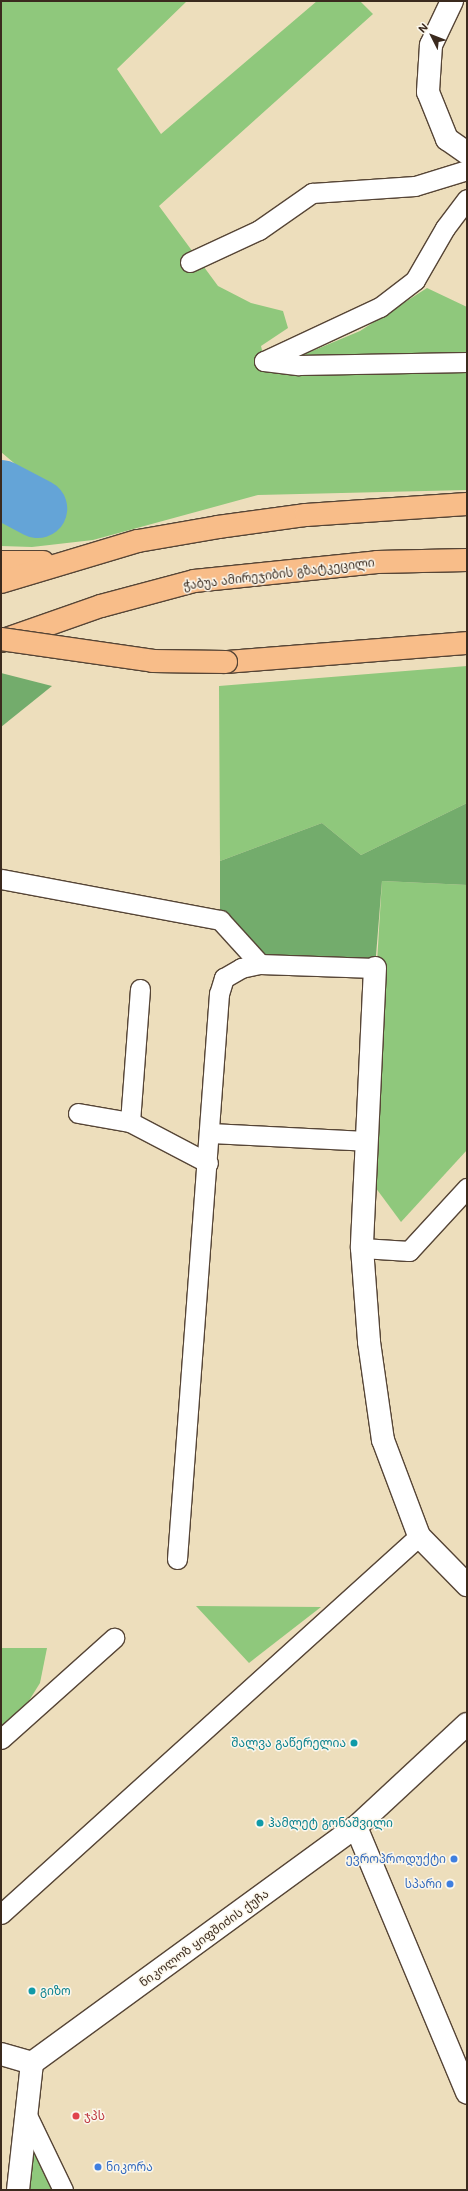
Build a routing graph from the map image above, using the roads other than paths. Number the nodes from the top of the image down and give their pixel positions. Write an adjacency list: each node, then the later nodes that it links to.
1 (452, 1): 2 (street)
2 (467, 153)
3 (467, 170): 5 (lane)
4 (467, 199): 6 (lane)
5 (190, 262)
6 (467, 362)
7 (467, 504): 10 (main road)
8 (467, 560): 12 (main road, ჭაბუა ამირეჯიბის გზატკეცილი)
9 (1, 562): 10 (main road)
10 (60, 562): 11 (main road)
11 (1, 582)
12 (1, 640): 13 (main road, ჭაბუა ამირეჯიბის გზატკეცილი, bridge)
13 (467, 643)
14 (1, 879): 15 (lane)
15 (260, 964): 16 (lane); 20 (lane)
16 (375, 968): 21 (street)
17 (140, 989): 19 (lane)
18 (78, 1113): 19 (lane)
19 (130, 1122): 22 (lane)
20 (210, 1133): 21 (lane); 22 (lane)
21 (366, 1141): 24 (street)
22 (208, 1163): 26 (lane)
23 (467, 1188): 24 (lane)
24 (362, 1248): 25 (street)
25 (419, 1536): 27 (street); 32 (lane)
26 (177, 1559)
27 (467, 1585)
28 (114, 1638): 30 (lane)
29 (467, 1724): 31 (street, ნიკოლოზ ყიფშიძის ქუჩა)
30 (1, 1739)
31 (356, 1827): 34 (street, ნიკოლოზ ყიფშიძის ქუჩა); 35 (street)
32 (1, 1914)
33 (1, 2054): 34 (street)
34 (32, 2063): 36 (street)
35 (467, 2093)
36 (25, 2111): 37 (street); 38 (lane)
37 (18, 2190)
38 (64, 2190)

